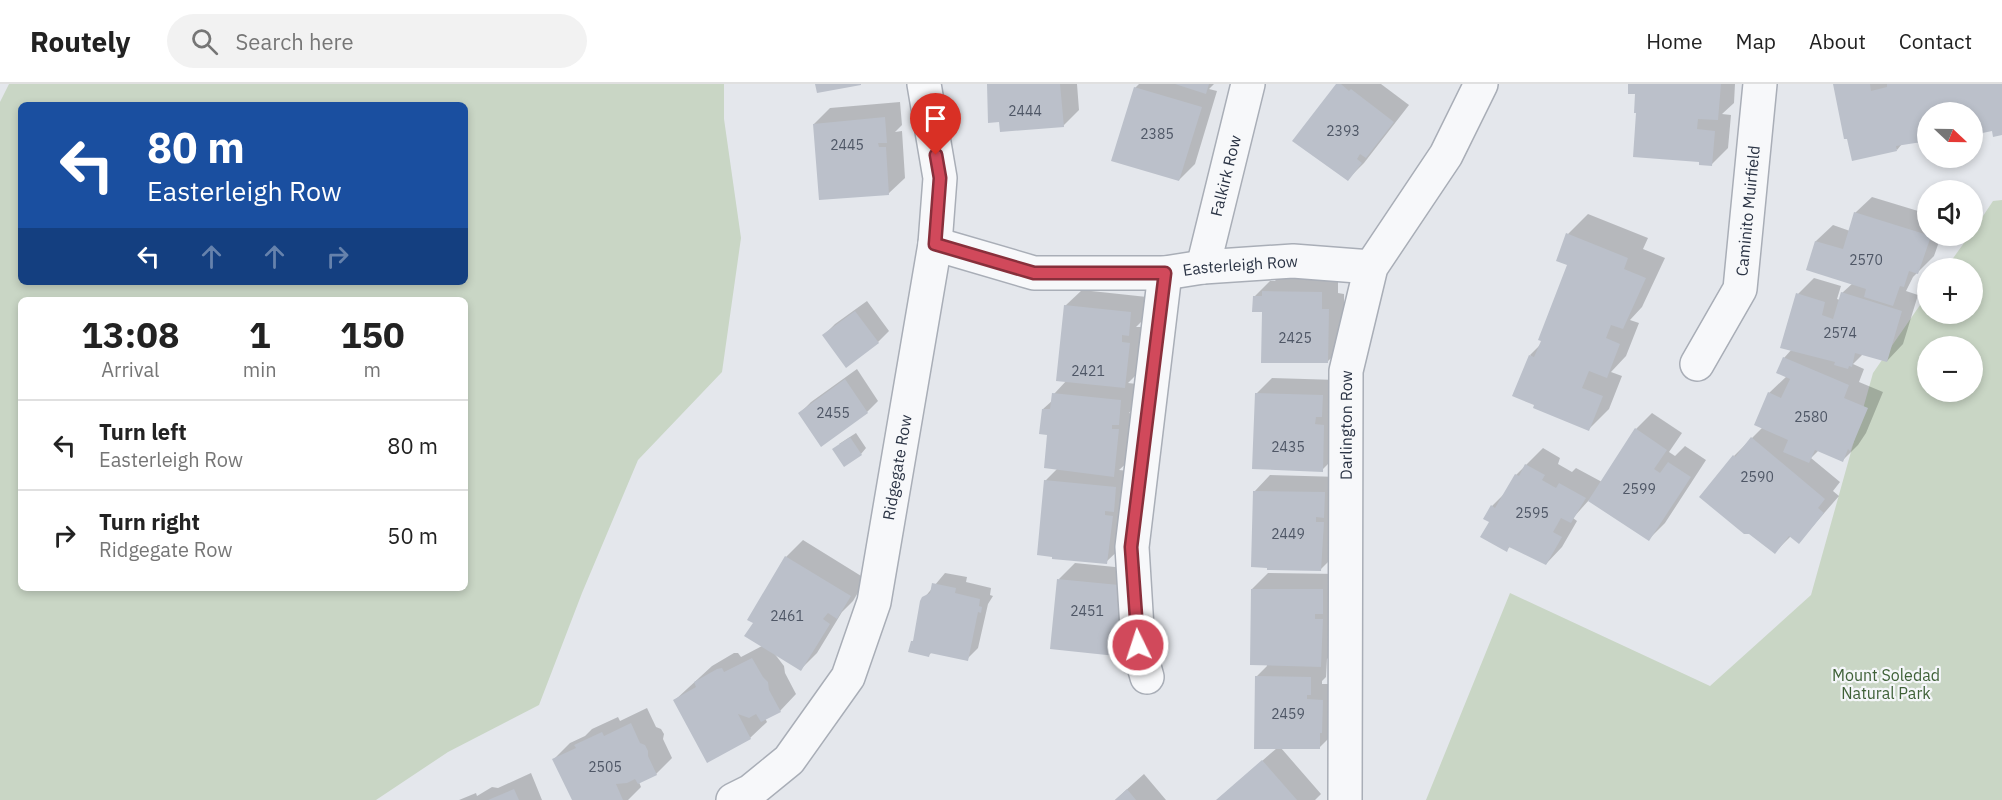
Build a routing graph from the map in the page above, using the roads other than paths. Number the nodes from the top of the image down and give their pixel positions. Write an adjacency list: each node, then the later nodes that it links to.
1 (924, 84): 5 (street, Ridgegate Row)
2 (1248, 84): 6 (street, Falkirk Row)
3 (1481, 84): 7 (street, Darlington Row)
4 (1760, 84): 9 (street, Caminito Muirfield)
5 (935, 244): 8 (street, Easterleigh Row); 11 (street, Ridgegate Row)
6 (1203, 267): 7 (street, Easterleigh Row); 8 (street, Easterleigh Row)
7 (1371, 267): 12 (street, Darlington Row)
8 (1165, 273): 10 (street)
9 (1697, 364)
10 (1147, 677)
11 (733, 800)
12 (1345, 800)

